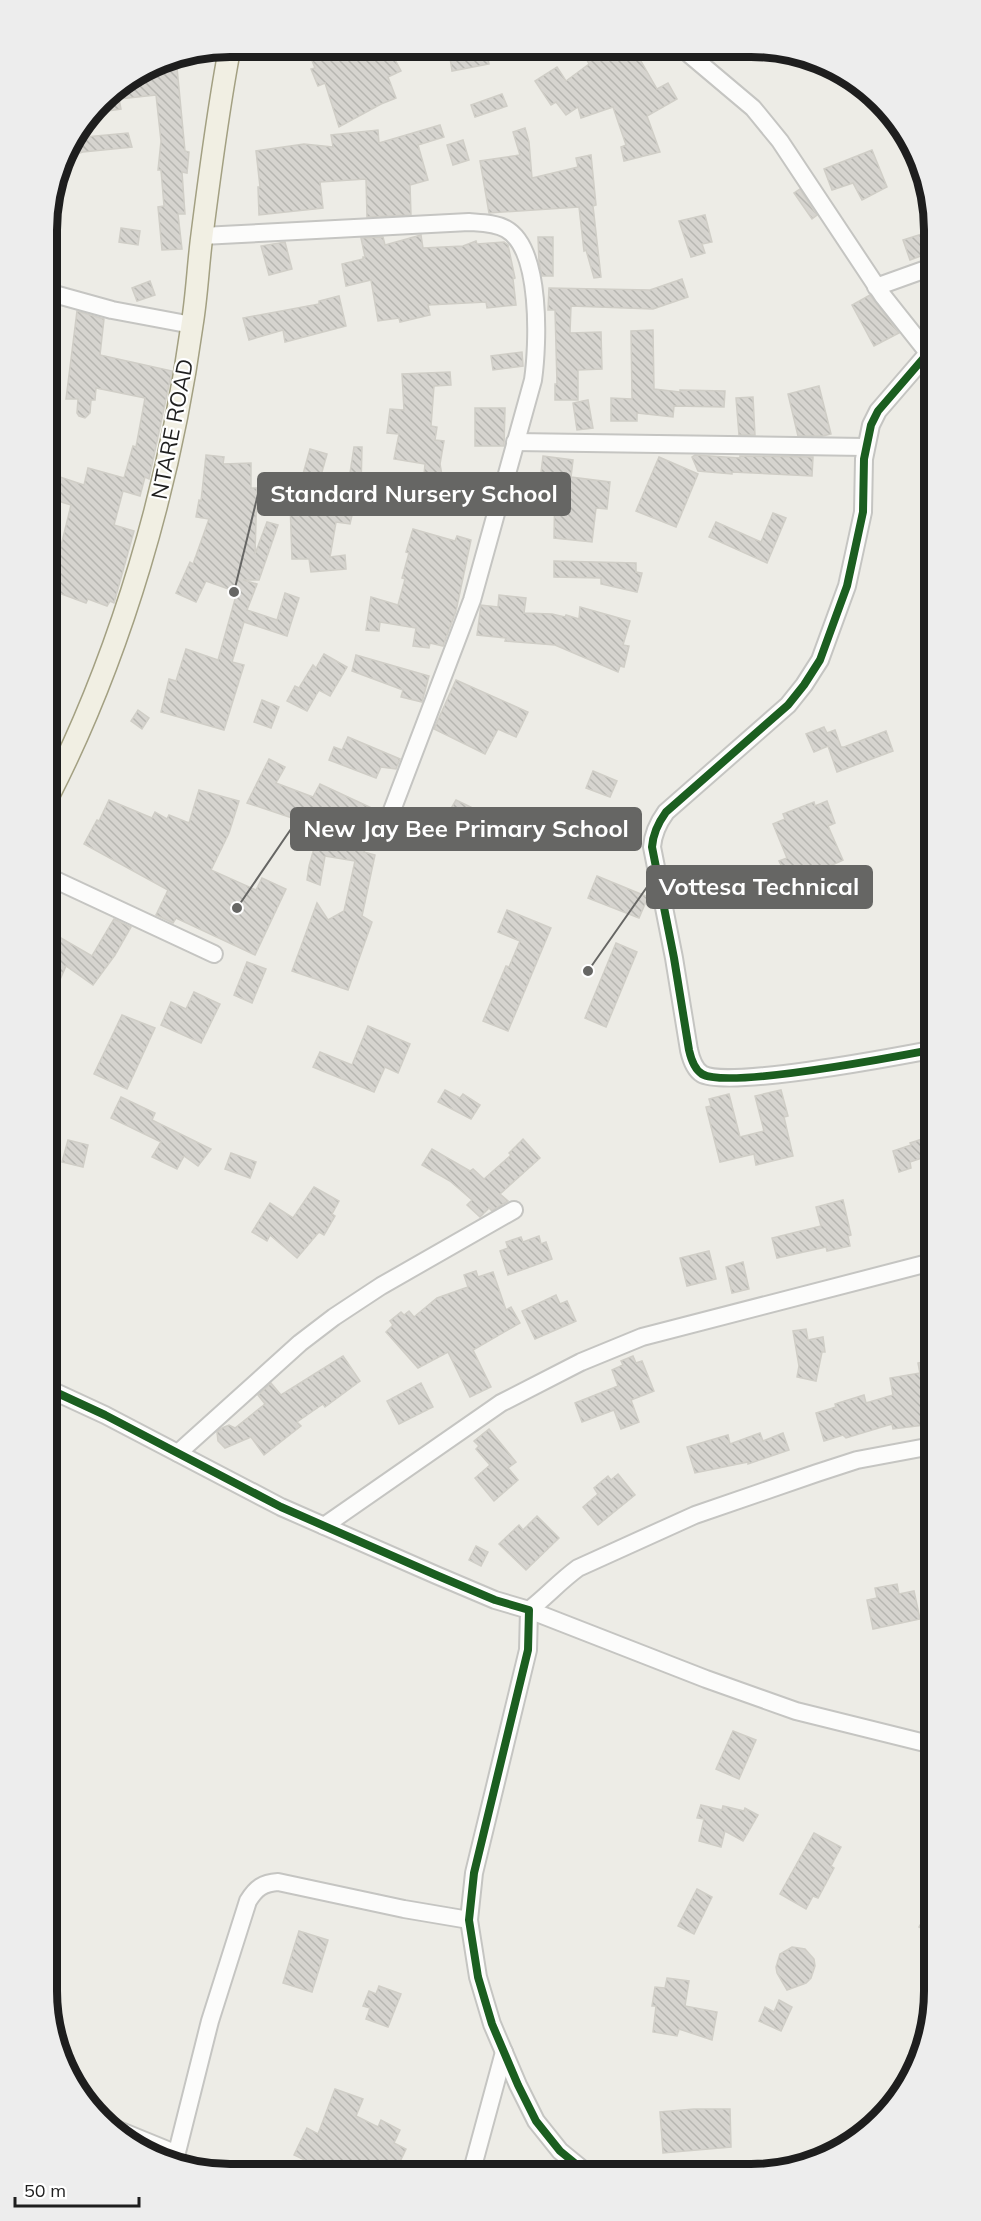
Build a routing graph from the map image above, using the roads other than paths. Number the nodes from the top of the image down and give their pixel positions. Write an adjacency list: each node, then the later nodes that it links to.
1 (228, 57): 3 (main road, NTARE ROAD)
2 (692, 57): 5 (street)
3 (202, 236): 7 (main road, NTARE ROAD); 10 (street)
4 (924, 270): 5 (street)
5 (876, 287): 8 (street)
6 (57, 295): 7 (street)
7 (192, 325): 12 (main road, NTARE ROAD)
8 (924, 348)
9 (924, 358): 11 (street)
10 (515, 442): 11 (street); 13 (street)
11 (865, 447): 16 (street)
12 (57, 768)
13 (383, 834)
14 (57, 881): 15 (street)
15 (214, 954)
16 (924, 1051)
17 (514, 1210): 21 (street)
18 (924, 1264): 22 (street)
19 (57, 1393): 21 (street)
20 (924, 1447): 23 (street)
21 (178, 1453): 22 (street)
22 (324, 1526): 23 (street)
23 (529, 1610): 24 (street); 25 (street)
24 (924, 1743)
25 (469, 1920): 26 (street); 27 (street)
26 (504, 2052): 28 (street); 29 (street)
27 (177, 2156)
28 (474, 2164)
29 (576, 2164)

